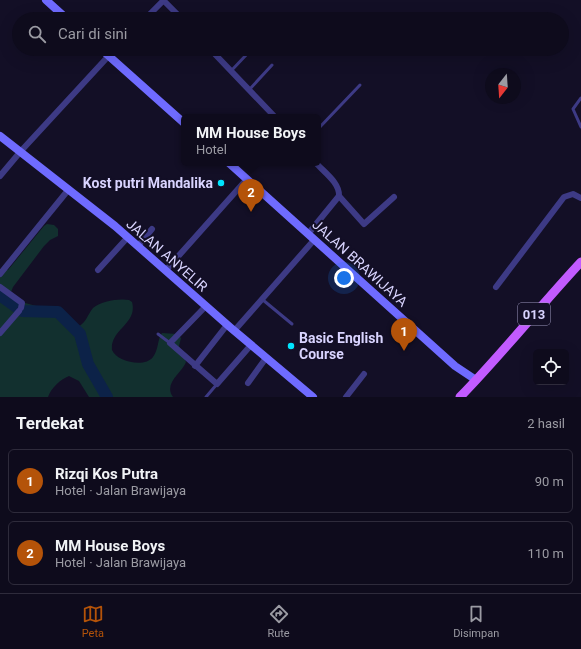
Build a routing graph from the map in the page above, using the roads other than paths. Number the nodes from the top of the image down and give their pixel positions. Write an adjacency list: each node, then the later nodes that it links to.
1 (46, 0): 3 (main road)
2 (163, 0): 4 (street); 5 (street)
3 (59, 12)
4 (152, 12)
5 (175, 12)
6 (108, 56): 20 (street)
7 (110, 56): 16 (main road)
8 (217, 56): 11 (street)
9 (245, 56): 11 (lane)
10 (272, 65): 13 (lane)
11 (231, 71): 13 (street)
12 (360, 85): 17 (lane)
13 (249, 90): 15 (street)
14 (581, 98): 18 (lane)
15 (272, 114)
16 (181, 120)
17 (321, 126)
18 (581, 127)
19 (0, 136): 20 (main road, JALAN ANYELIR)
20 (21, 151): 23 (street); 25 (main road, JALAN ANYELIR)
21 (232, 166): 24 (main road, JALAN BRAWIJAYA)
22 (319, 166): 26 (street)
23 (0, 176)
24 (247, 179): 31 (main road, JALAN BRAWIJAYA); 35 (street)
25 (69, 189): 30 (main road, JALAN ANYELIR); 36 (street)
26 (339, 196): 27 (street); 31 (street)
27 (394, 196)
28 (581, 198): 37 (street)
29 (152, 229): 32 (street)
30 (128, 237): 32 (main road, JALAN ANYELIR); 34 (street)
31 (311, 237): 39 (street); 51 (main road, JALAN BRAWIJAYA)
32 (138, 246): 35 (main road, JALAN ANYELIR)
33 (581, 262): 51 (main road, 013)
34 (98, 270)
35 (166, 270): 40 (main road, JALAN ANYELIR)
36 (0, 274)
37 (496, 286)
38 (0, 287): 44 (street)
39 (263, 300): 41 (lane); 43 (street)
40 (206, 306): 42 (main road, JALAN ANYELIR); 46 (street)
41 (292, 324)
42 (227, 326): 43 (main road, JALAN ANYELIR); 49 (street)
43 (234, 331): 47 (main road, JALAN ANYELIR)
44 (0, 333)
45 (158, 334): 46 (lane)
46 (170, 343): 49 (street)
47 (251, 345): 48 (main road, JALAN ANYELIR); 53 (street)
48 (266, 358): 52 (street); 55 (main road, JALAN ANYELIR)
49 (196, 366): 53 (street)
50 (364, 374): 56 (street)
51 (476, 380): 57 (main road, 013)
52 (248, 383)
53 (217, 384): 54 (lane)
54 (206, 397)
55 (313, 397)
56 (346, 397)
57 (460, 397)

